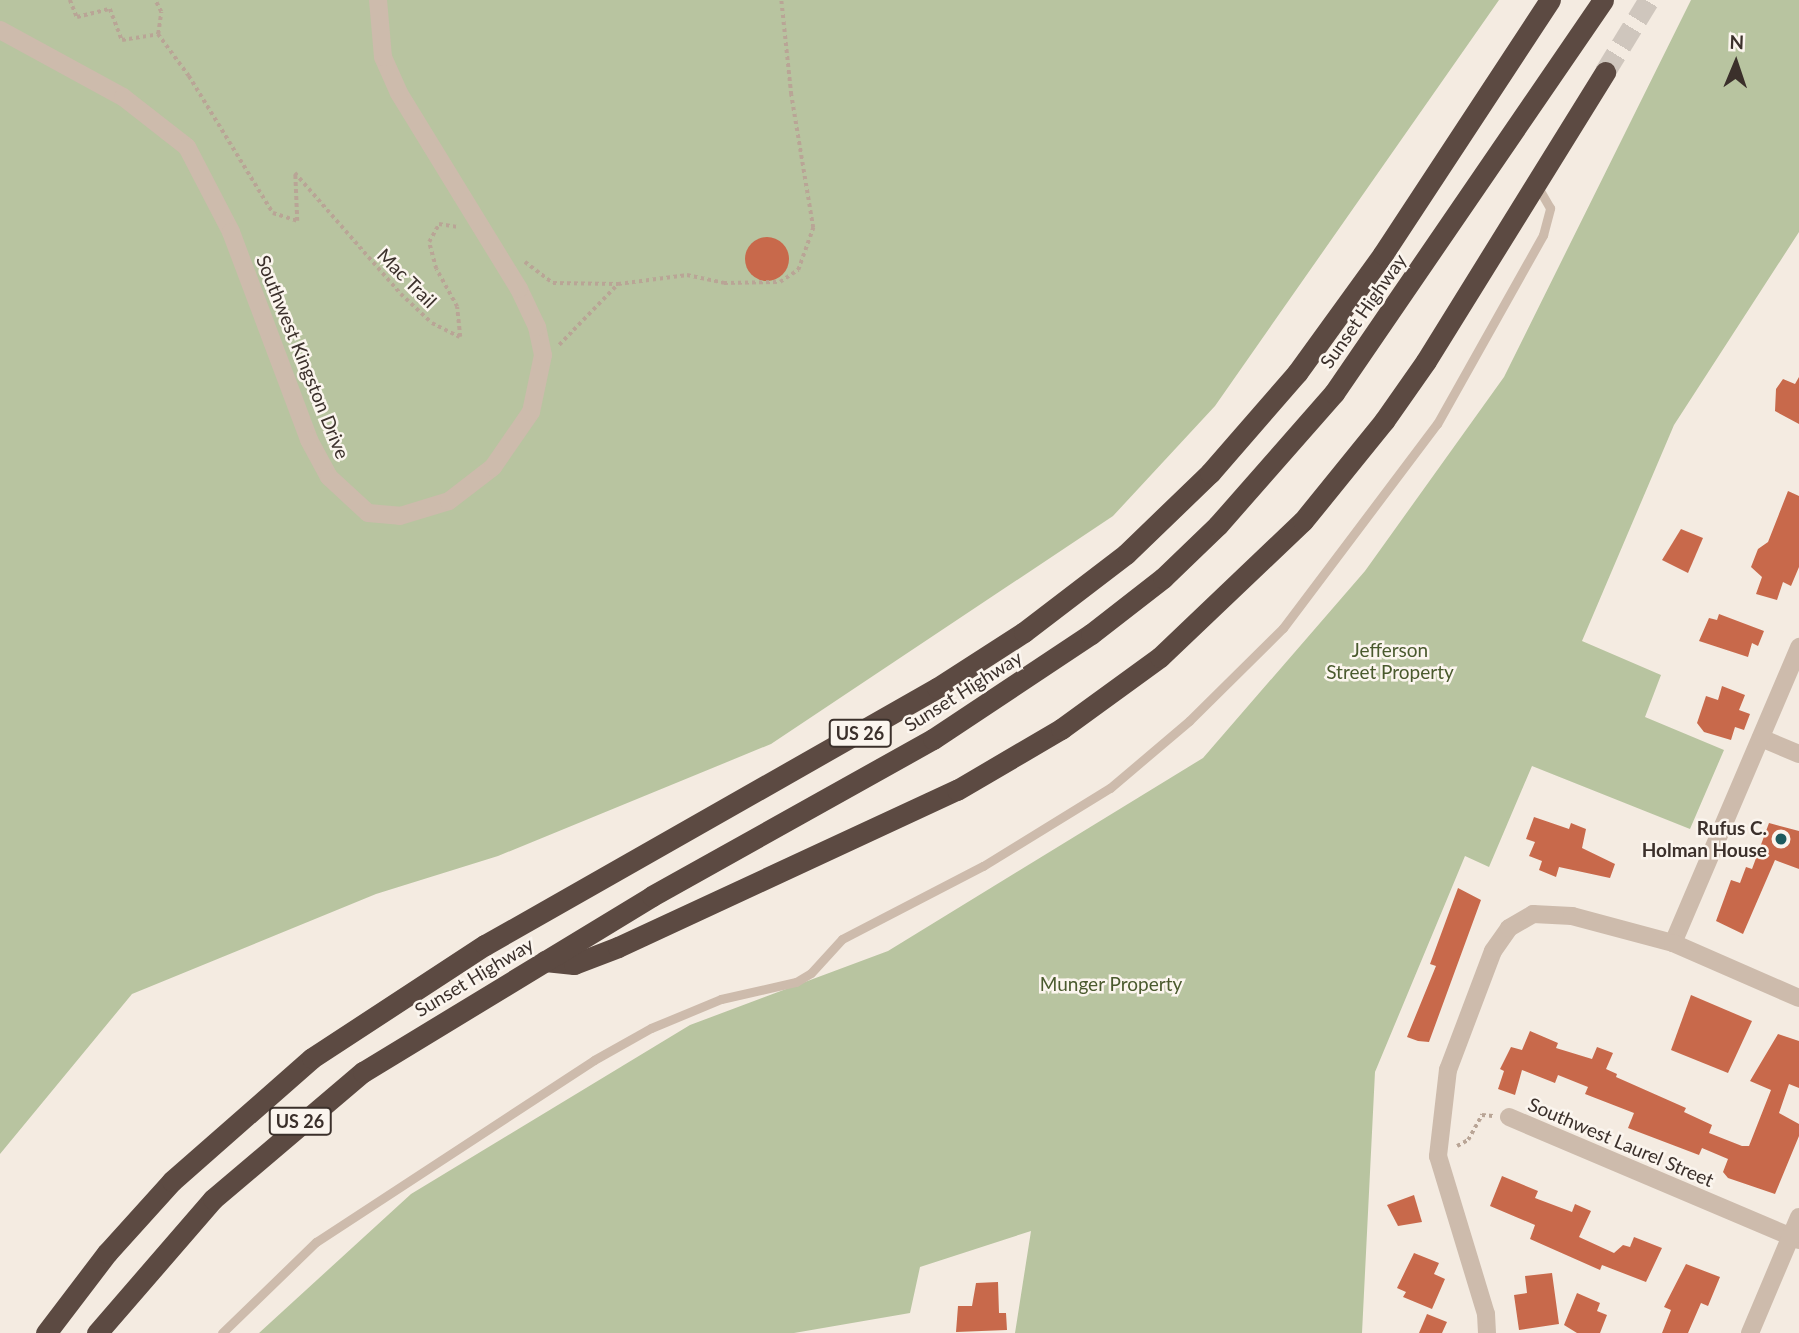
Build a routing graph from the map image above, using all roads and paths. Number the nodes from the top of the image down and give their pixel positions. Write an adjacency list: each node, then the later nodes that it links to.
1 (70, 0): 8 (path)
2 (155, 0): 8 (path)
3 (378, 0): 11 (street, Southwest Kingston Drive)
4 (781, 0): 13 (path)
5 (1550, 0): 25 (highway, Sunset Highway / US 26)
6 (1603, 0): 19 (highway, Sunset Highway / US 26)
7 (0, 30): 14 (street, Southwest Kingston Drive)
8 (158, 34): 11 (path, Mac Trail)
9 (1605, 72): 10 (highway)
10 (1536, 184): 19 (highway); 27 (lane)
11 (480, 229): 14 (street, Southwest Kingston Drive)
12 (516, 254): 13 (path)
13 (618, 284): 14 (path)
14 (543, 355)
15 (1799, 647): 16 (street)
16 (1761, 738): 17 (street); 18 (street)
17 (1799, 754)
18 (1673, 943): 20 (street); 22 (street)
19 (545, 961): 26 (highway, Sunset Highway / US 26)
20 (1799, 998)
21 (1509, 1117): 22 (path, Southwest Laurel Street); 24 (street, Southwest Laurel Street)
22 (1438, 1156): 28 (street)
23 (1799, 1217): 24 (street)
24 (1795, 1238): 29 (street)
25 (46, 1333)
26 (97, 1333)
27 (222, 1333)
28 (1487, 1333)
29 (1750, 1333)

